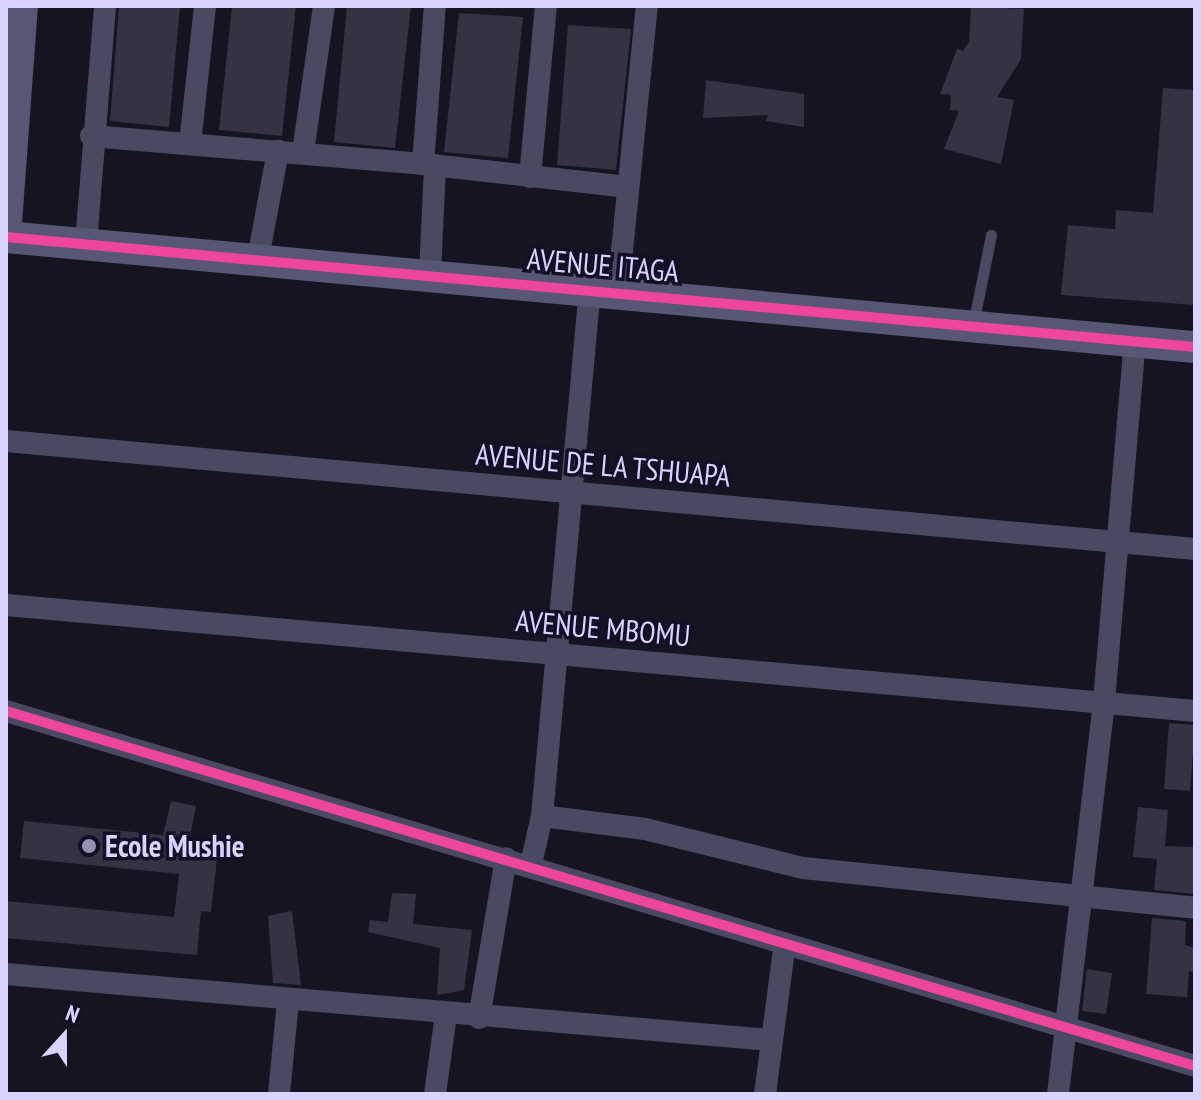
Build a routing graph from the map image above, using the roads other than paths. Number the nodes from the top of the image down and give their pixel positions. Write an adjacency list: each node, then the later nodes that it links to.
1 (105, 6): 8 (street)
2 (205, 6): 9 (street)
3 (324, 6): 11 (street)
4 (435, 6): 12 (street)
5 (546, 6): 13 (street)
6 (647, 6): 14 (street)
7 (16, 20): 15 (street)
8 (91, 136): 9 (street); 18 (street)
9 (190, 144): 10 (street)
10 (278, 151): 11 (street); 19 (street)
11 (303, 152): 12 (street)
12 (429, 164): 13 (street); 20 (street)
13 (530, 177): 14 (street)
14 (628, 187): 21 (street)
15 (6, 223)
16 (991, 235): 22 (lane)
17 (6, 237): 18 (street, AVENUE ITAGA)
18 (86, 243): 19 (street, AVENUE ITAGA)
19 (258, 258): 20 (street, AVENUE ITAGA)
20 (430, 273): 21 (street, AVENUE ITAGA)
21 (604, 289): 22 (street, AVENUE ITAGA); 26 (street)
22 (972, 325): 23 (street, AVENUE ITAGA)
23 (1135, 341): 24 (street, AVENUE ITAGA); 27 (street)
24 (1195, 347)
25 (6, 441): 26 (street, AVENUE DE LA TSHUAPA)
26 (572, 492): 27 (street, AVENUE DE LA TSHUAPA); 30 (street)
27 (1117, 542): 28 (street, AVENUE DE LA TSHUAPA); 31 (street)
28 (1195, 549)
29 (6, 605): 30 (street, AVENUE MBOMU)
30 (558, 654): 31 (street, AVENUE MBOMU); 34 (street)
31 (1104, 701): 33 (street, AVENUE MBOMU); 37 (street)
32 (6, 711): 35 (street)
33 (1195, 711)
34 (542, 816): 36 (street); 37 (street)
35 (506, 858): 36 (street); 43 (street)
36 (531, 864): 39 (street)
37 (1083, 897): 38 (street); 44 (street)
38 (1195, 908)
39 (785, 943): 44 (street); 45 (street)
40 (6, 974): 41 (street)
41 (288, 1000): 42 (street); 47 (street)
42 (446, 1015): 43 (street); 48 (street)
43 (479, 1018): 45 (street)
44 (1067, 1026): 46 (street); 50 (street)
45 (770, 1040): 49 (street)
46 (1195, 1066)
47 (279, 1094)
48 (435, 1094)
49 (765, 1094)
50 (1058, 1094)

